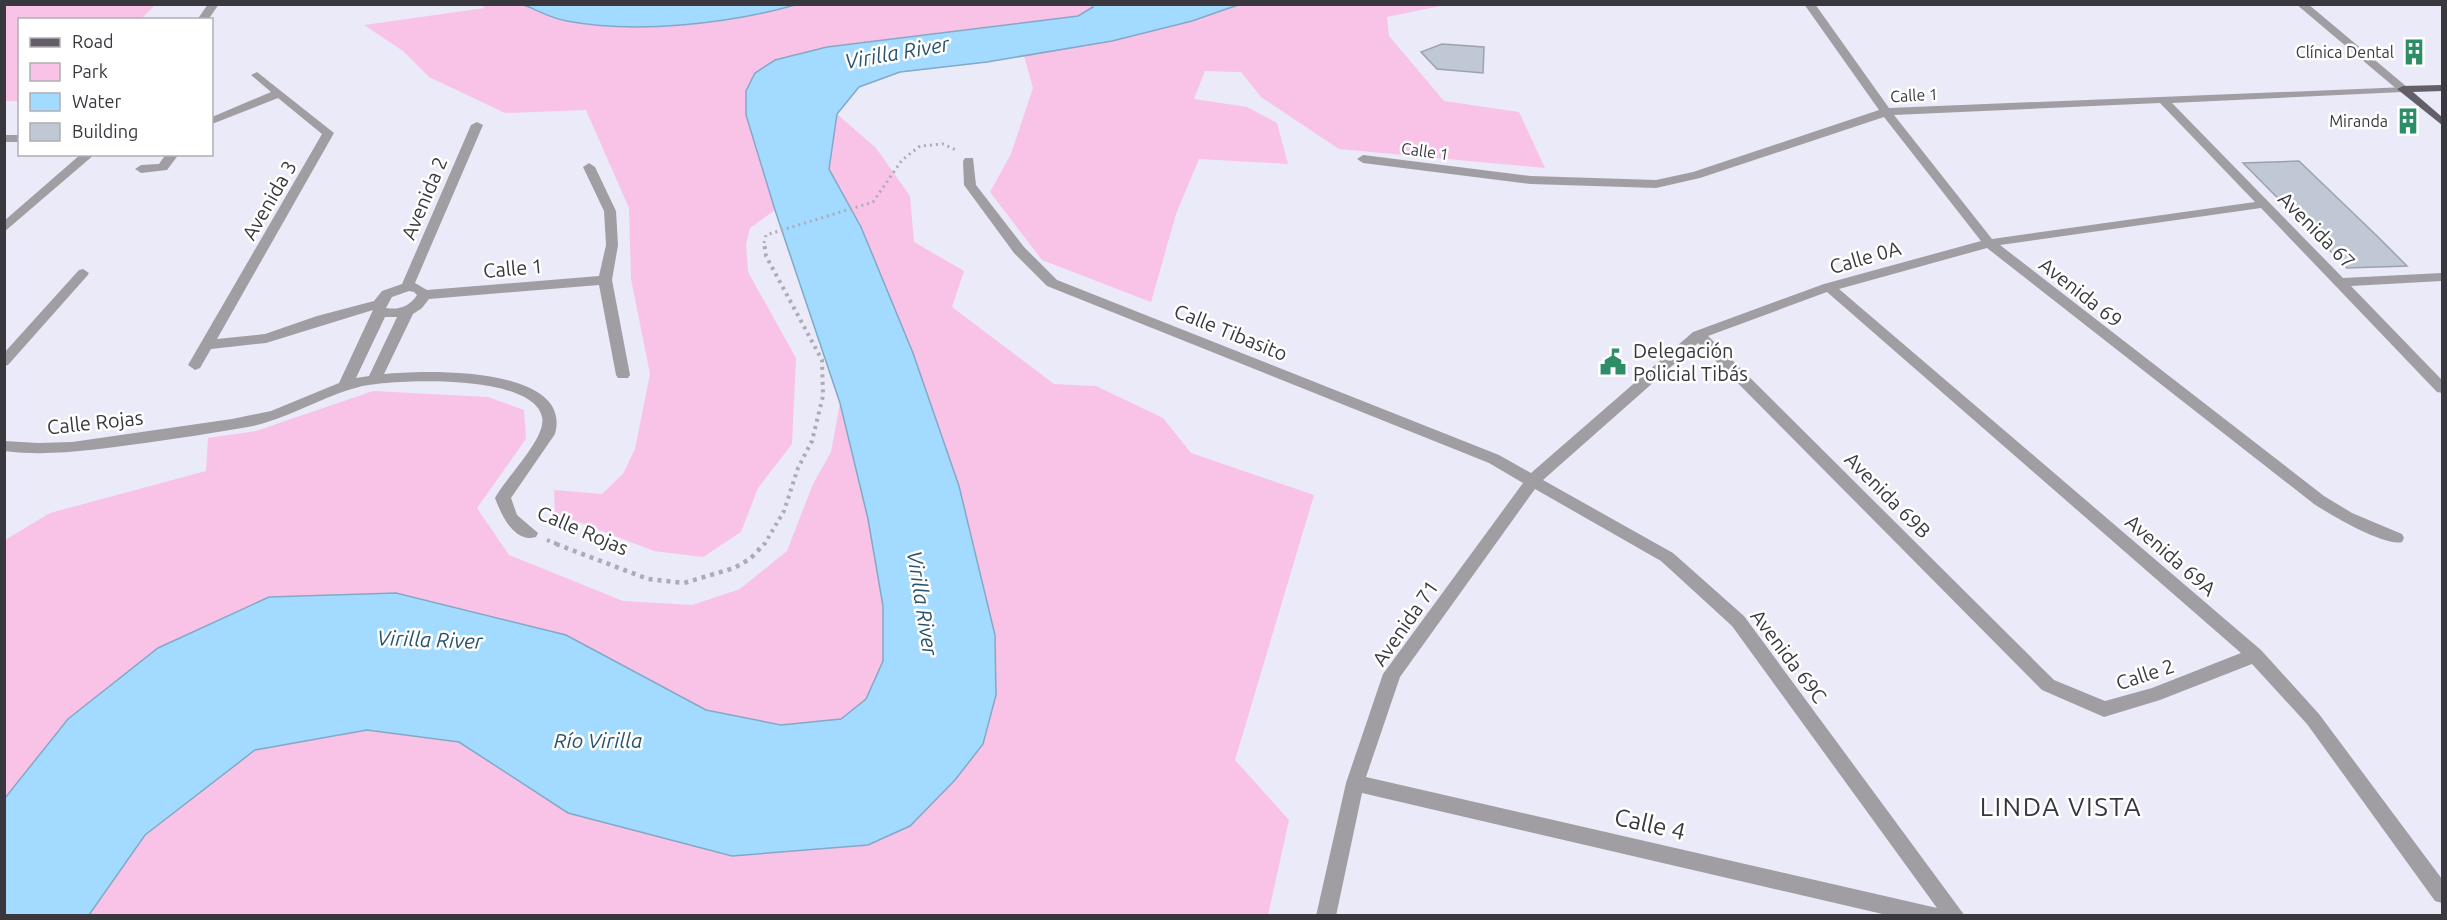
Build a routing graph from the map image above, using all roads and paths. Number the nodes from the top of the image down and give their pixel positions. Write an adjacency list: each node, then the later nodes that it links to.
1 (214, 4): 4 (street)
2 (1809, 4): 10 (street, Avenida 69)
3 (2301, 4): 7 (street)
4 (204, 18)
5 (257, 75): 8 (street, Avenida 3)
6 (2442, 88): 7 (main road, Calle 1)
7 (2403, 89): 9 (street, Calle 1); 12 (main road)
8 (279, 93): 11 (street); 33 (street, Avenida 3)
9 (2164, 101): 10 (street, Calle 1); 20 (street, Avenida 67)
10 (1886, 112): 16 (street, Calle 1); 22 (street, Avenida 69)
11 (213, 122)
12 (2442, 122)
13 (477, 125): 27 (street, Avenida 2)
14 (87, 156): 21 (street)
15 (171, 156): 19 (street)
16 (1363, 159)
17 (969, 161): 41 (street, Calle Tibasito); 42 (path, Calle Rojas)
18 (589, 167): 25 (street)
19 (141, 169)
20 (2265, 204): 22 (street, Calle 0A); 26 (street, Avenida 67)
21 (4, 228)
22 (1989, 243): 28 (street, Calle 0A); 43 (street, Avenida 69)
23 (83, 273): 34 (lane)
24 (2442, 277): 26 (street)
25 (605, 280): 29 (street, Calle 1); 36 (street)
26 (2341, 282): 39 (street, Avenida 67)
27 (407, 287): 29 (street); 30 (street)
28 (1828, 287): 32 (street, Calle 0A); 44 (street, Avenida 69A)
29 (424, 295): 31 (street)
30 (380, 308): 31 (street); 33 (street); 38 (street)
31 (407, 311): 37 (street)
32 (1698, 335): 41 (street, Calle 0A); 45 (street, Avenida 69B)
33 (209, 345): 35 (street, Avenida 3)
34 (4, 362)
35 (195, 365)
36 (623, 375)
37 (373, 381): 38 (street, Calle Rojas); 42 (street, Calle Rojas)
38 (344, 388): 40 (street, Calle Rojas)
39 (2442, 388)
40 (4, 446)
41 (1534, 479): 46 (street, Avenida 71); 50 (street, Avenida 69C)
42 (530, 533)
43 (2396, 538)
44 (2255, 655): 45 (street, Calle 2); 47 (street, Avenida 69A)
45 (2048, 685)
46 (1355, 783): 48 (street, Avenida 71); 49 (street, Calle 4)
47 (2442, 894)
48 (1326, 915)
49 (1934, 915)
50 (1955, 915)

